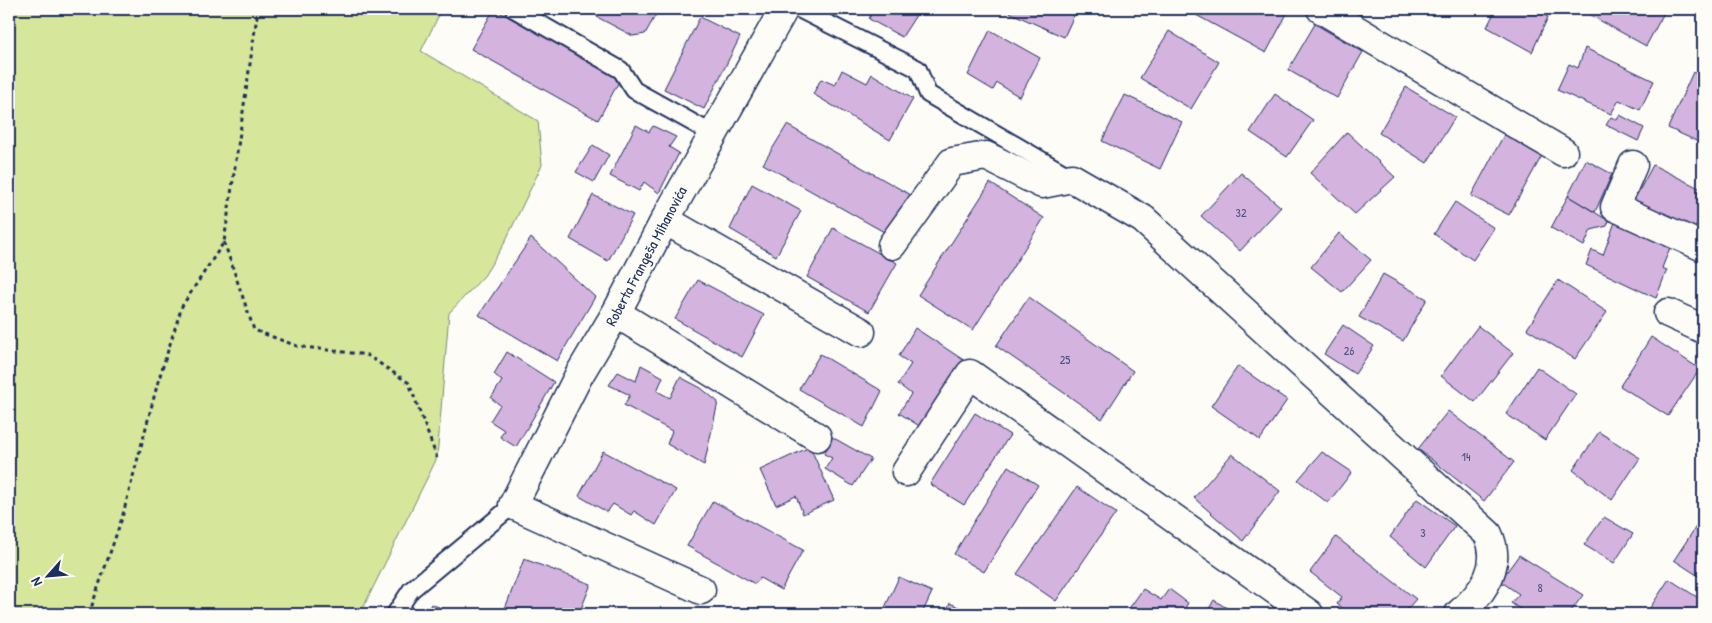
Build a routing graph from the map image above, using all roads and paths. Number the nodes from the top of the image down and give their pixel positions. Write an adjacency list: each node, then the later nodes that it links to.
1 (258, 9): 11 (path)
2 (514, 9): 6 (lane)
3 (784, 9): 6 (street, Roberta Frangeša Mihanovića)
4 (799, 9): 9 (lane)
5 (1321, 9): 7 (street)
6 (712, 134): 10 (street, Roberta Frangeša Mihanovića)
7 (1564, 152)
8 (1633, 166): 13 (street)
9 (1072, 178): 12 (street); 23 (street)
10 (665, 220): 14 (street, Roberta Frangeša Mihanovića); 17 (street)
11 (224, 242): 19 (path); 24 (path)
12 (892, 245)
13 (1703, 247)
14 (616, 313): 18 (street); 21 (street, Roberta Frangeša Mihanovića)
15 (1668, 313): 16 (street)
16 (1703, 328)
17 (861, 332)
18 (817, 437)
19 (437, 458)
20 (906, 472): 26 (street)
21 (513, 505): 22 (street); 25 (lane)
22 (701, 590)
23 (1476, 610)
24 (89, 614)
25 (395, 614)
26 (1309, 614)

